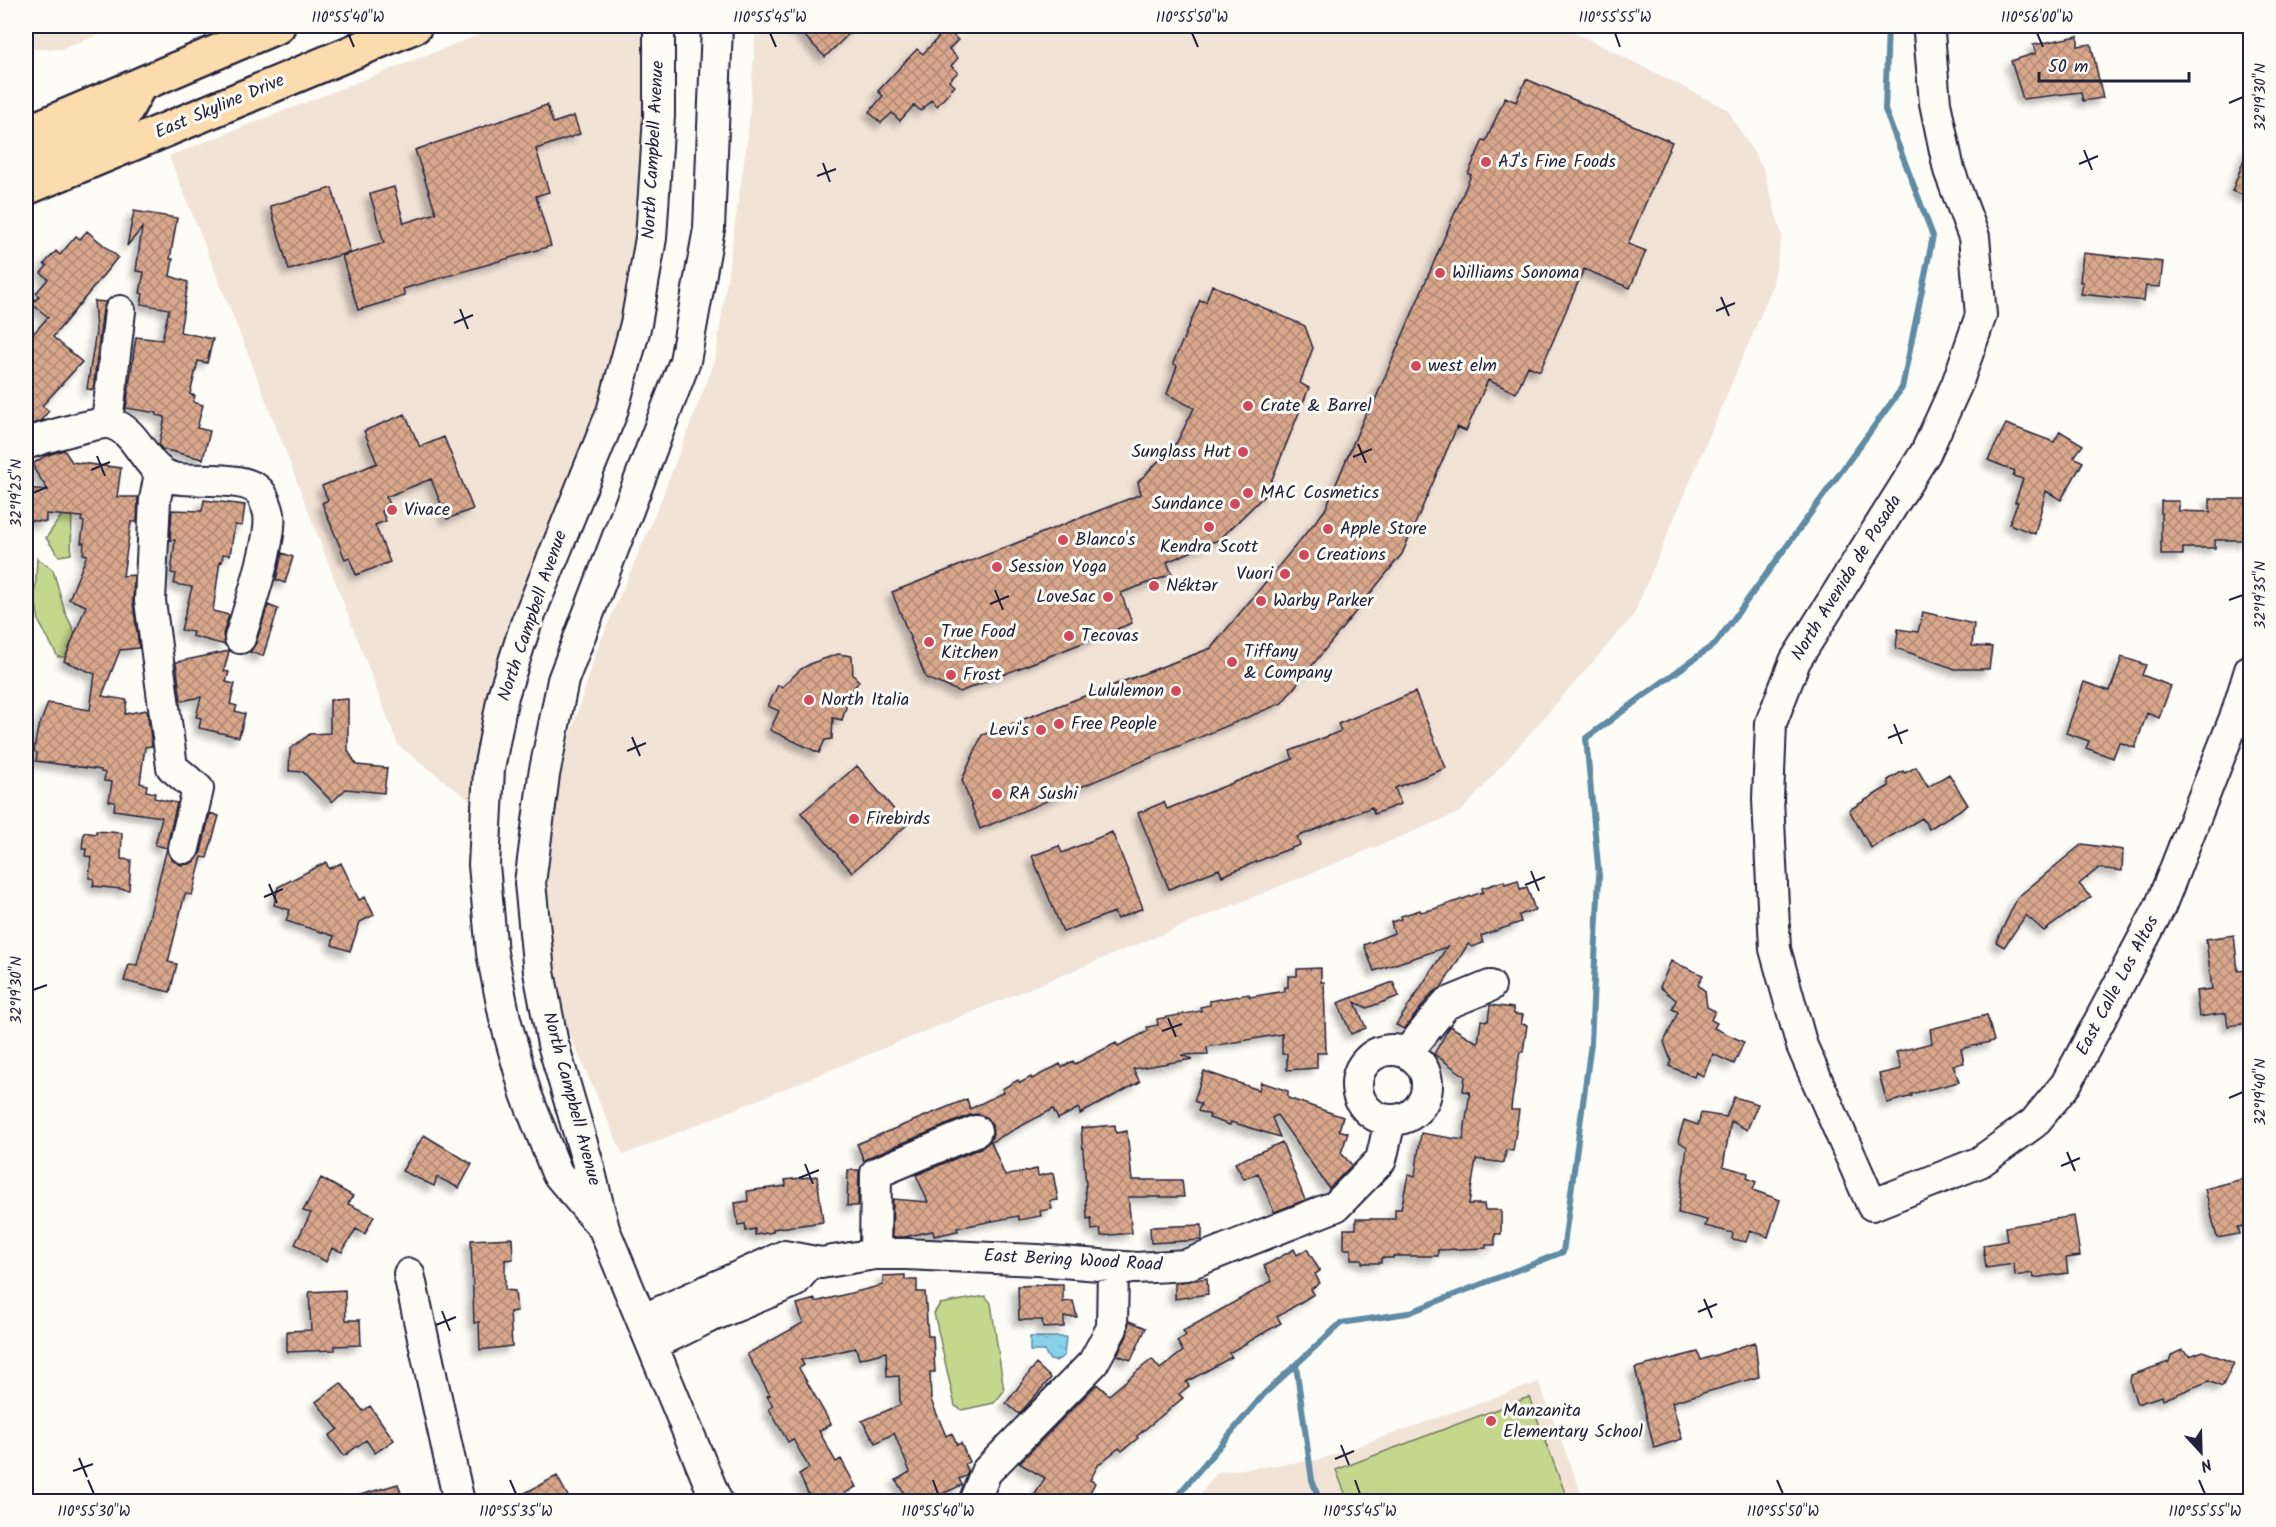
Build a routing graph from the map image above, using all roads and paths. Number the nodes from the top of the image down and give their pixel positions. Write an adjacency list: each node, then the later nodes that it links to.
1 (278, 26): 6 (main road)
2 (415, 26): 9 (main road, East Skyline Drive)
3 (659, 26): 22 (street, North Campbell Avenue)
4 (717, 26): 22 (street, North Campbell Avenue)
5 (1930, 26): 21 (street, North Avenida de Posada)
6 (140, 85): 7 (main road); 8 (main road)
7 (26, 133)
8 (26, 163)
9 (26, 188)
10 (120, 311): 11 (street)
11 (107, 422): 12 (street); 13 (street)
12 (26, 444)
13 (160, 473): 14 (street); 16 (street)
14 (240, 638)
15 (2250, 670): 21 (street, East Calle Los Altos)
16 (184, 848)
17 (1490, 986): 18 (street)
18 (1407, 1053): 19 (street); 19 (street)
19 (1390, 1121): 24 (street, East Bering Wood Road)
20 (976, 1131): 23 (street)
21 (1872, 1205)
22 (604, 1229): 26 (street, North Campbell Avenue)
23 (875, 1254): 24 (street, East Bering Wood Road); 26 (street, East Bering Wood Road)
24 (1113, 1267): 29 (street)
25 (409, 1274): 27 (street)
26 (647, 1332): 28 (street, North Campbell Avenue)
27 (459, 1502)
28 (717, 1502)
29 (974, 1502)

